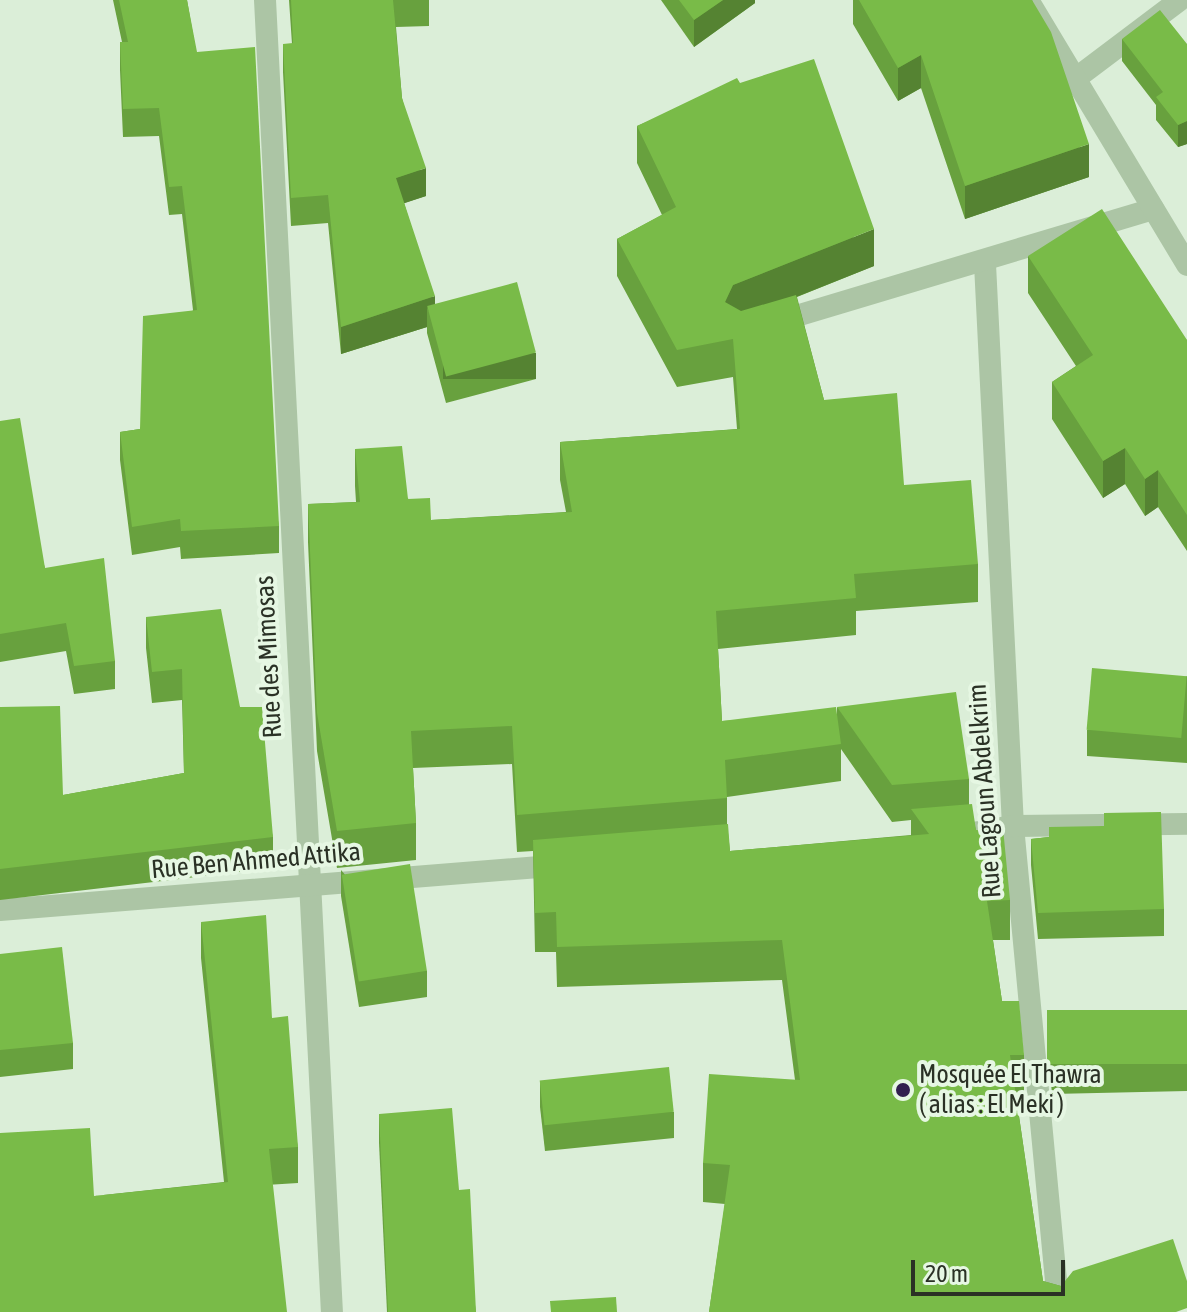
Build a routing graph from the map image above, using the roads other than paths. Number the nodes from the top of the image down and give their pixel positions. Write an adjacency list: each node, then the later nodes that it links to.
1 (265, 0): 13 (street, Rue des Mimosas)
2 (1028, 0): 4 (street)
3 (1180, 0): 4 (street)
4 (1075, 79): 5 (street)
5 (1153, 209): 6 (street); 7 (street)
6 (985, 264): 8 (street); 10 (street, Rue Lagoun Abdelkrim)
7 (1187, 265)
8 (751, 330)
9 (1187, 824): 10 (street)
10 (1013, 826): 11 (street); 16 (street, Rue Lagoun Abdelkrim)
11 (942, 836)
12 (593, 863): 13 (street, Rue Ben Ahmed Attika)
13 (308, 884): 14 (street, Rue Ben Ahmed Attika); 15 (street, Rue des Mimosas)
14 (0, 910)
15 (332, 1312)
16 (1059, 1312)

